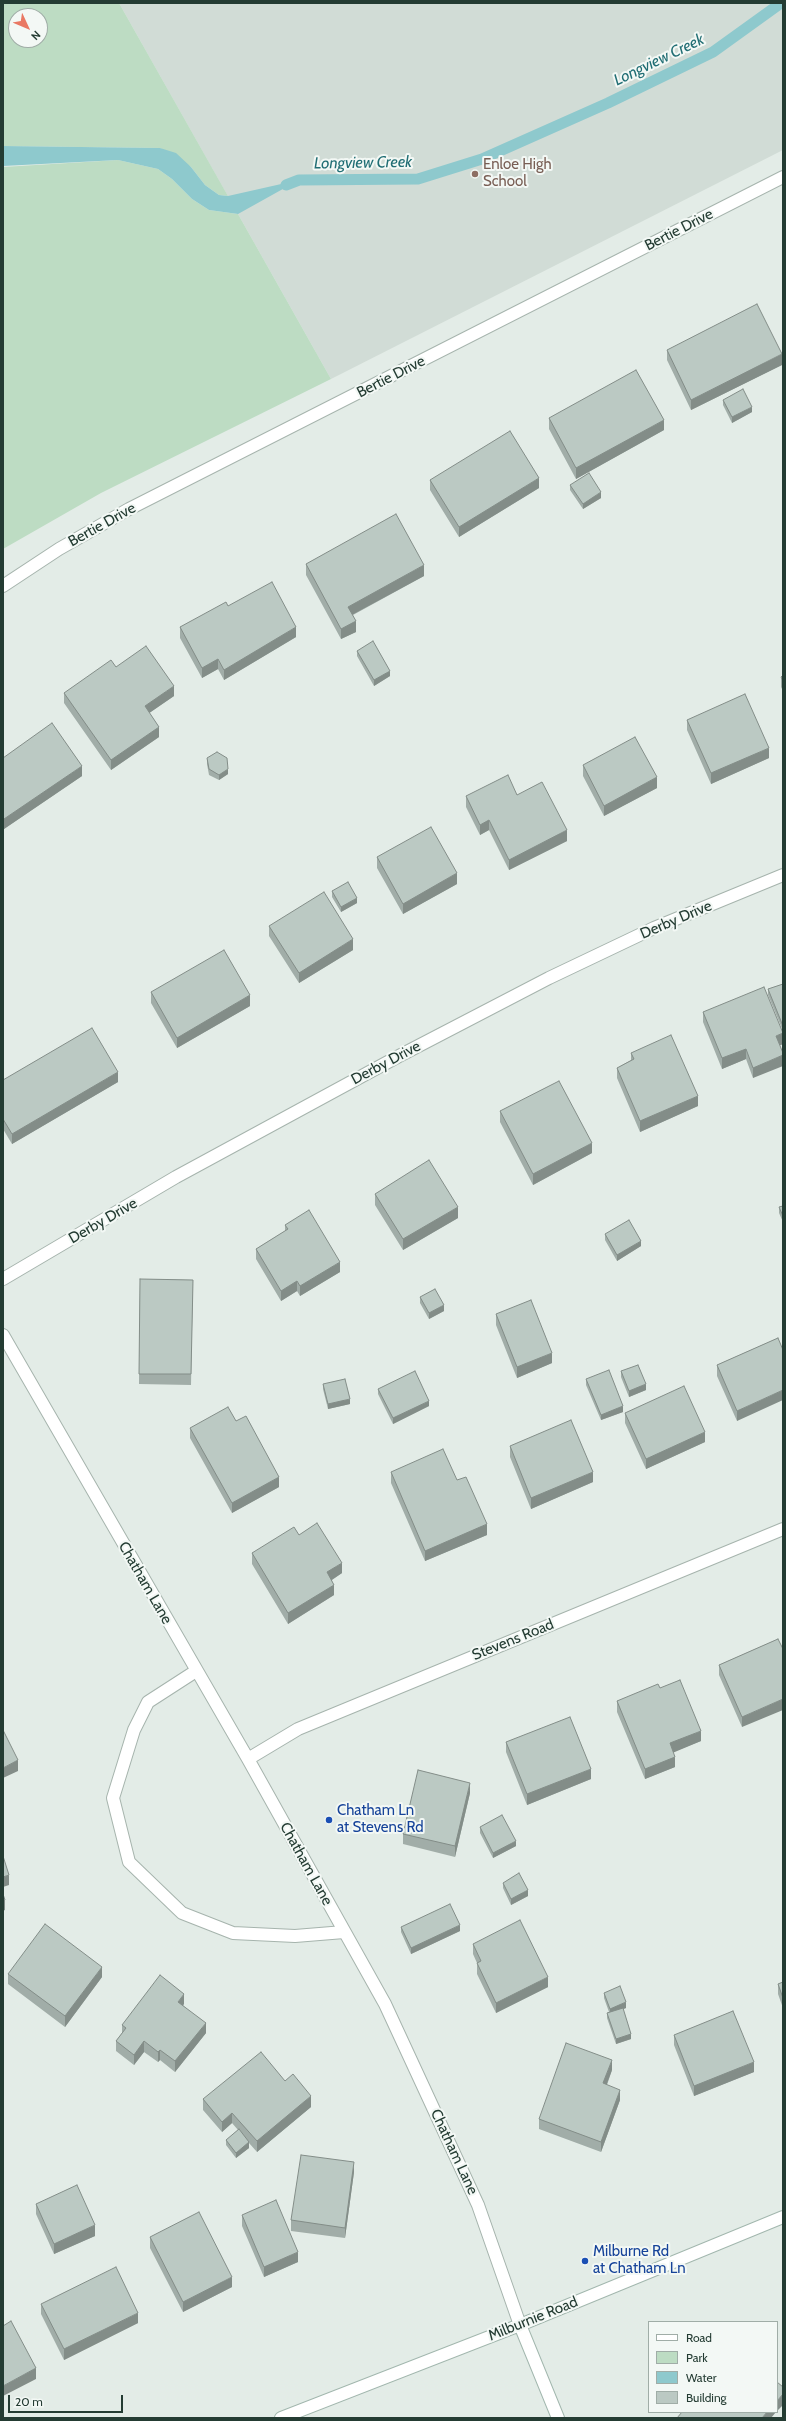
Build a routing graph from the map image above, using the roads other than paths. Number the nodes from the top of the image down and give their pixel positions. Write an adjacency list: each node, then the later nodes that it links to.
1 (783, 177): 2 (street, Bertie Drive)
2 (3, 586)
3 (783, 875): 4 (street, Derby Drive)
4 (3, 1279)
5 (3, 1335): 7 (street, Chatham Lane)
6 (783, 1529): 8 (street, Stevens Road)
7 (196, 1671): 8 (street, Chatham Lane); 9 (street)
8 (248, 1759): 9 (street, Chatham Lane)
9 (344, 1932): 11 (street, Chatham Lane)
10 (783, 2217): 11 (street, Milburnie Road)
11 (520, 2325): 12 (street, Milburnie Road); 13 (street, Chatham Lane)
12 (281, 2418)
13 (558, 2418)

